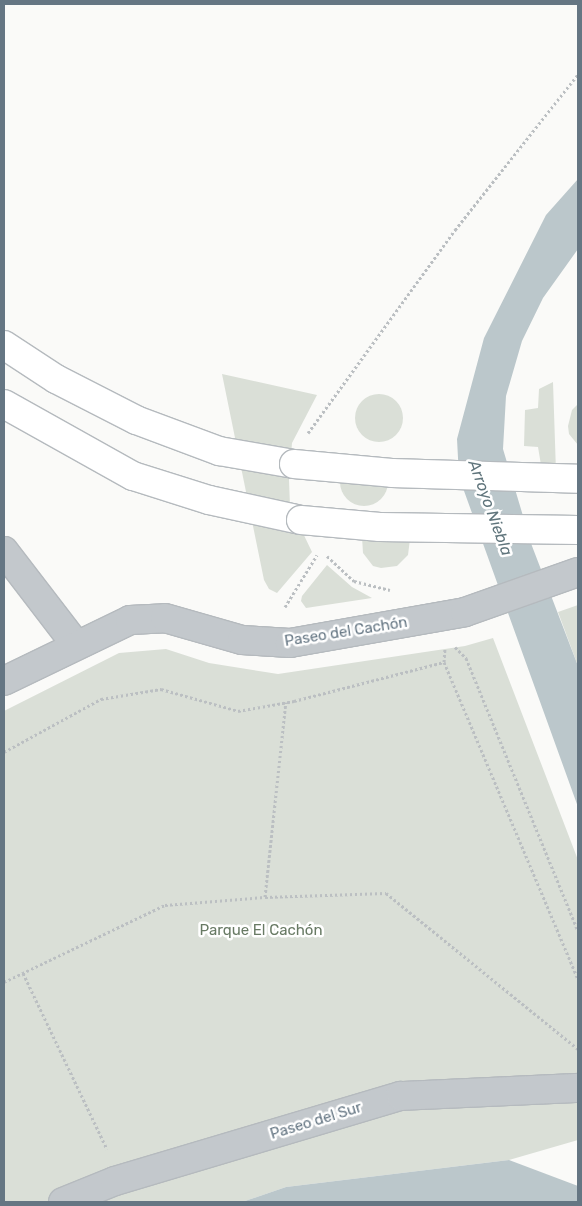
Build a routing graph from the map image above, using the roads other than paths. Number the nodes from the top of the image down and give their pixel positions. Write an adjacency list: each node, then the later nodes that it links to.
1 (4, 345): 3 (main road, bridge)
2 (4, 404): 4 (main road, bridge)
3 (578, 479)
4 (578, 530)
5 (4, 550): 7 (street)
6 (578, 572): 7 (street, Paseo del Cachón)
7 (76, 645): 8 (street, Paseo del Cachón)
8 (4, 680)
9 (578, 1088): 10 (street, Paseo del Sur)
10 (62, 1202)

